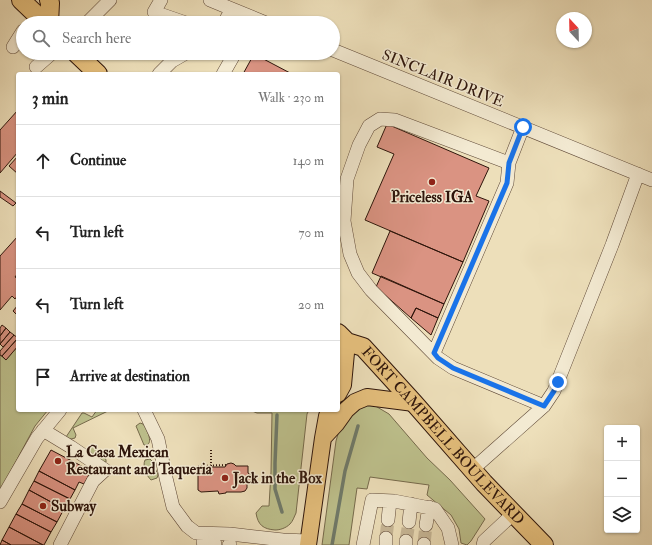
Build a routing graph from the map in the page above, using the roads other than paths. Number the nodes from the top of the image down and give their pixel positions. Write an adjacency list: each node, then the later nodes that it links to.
1 (21, 0): 7 (highway)
2 (49, 0): 8 (highway)
3 (110, 0): 9 (street)
4 (160, 0): 10 (street)
5 (210, 0): 6 (street)
6 (232, 9): 11 (street); 12 (street)
7 (35, 16)
8 (42, 16)
9 (94, 16)
10 (166, 16)
11 (228, 16)
12 (246, 16)
13 (16, 41): 14 (street)
14 (12, 47)
15 (340, 53): 24 (street, SINCLAIR DRIVE)
16 (44, 60): 20 (street)
17 (83, 60): 21 (highway)
18 (174, 60): 22 (street)
19 (231, 60): 23 (street)
20 (36, 67)
21 (96, 72)
22 (161, 72)
23 (224, 72)
24 (523, 127): 25 (street); 26 (street, SINCLAIR DRIVE)
25 (509, 163): 29 (street); 29 (street)
26 (638, 174): 27 (street, SINCLAIR DRIVE); 32 (street)
27 (652, 180)
28 (342, 337): 30 (main road); 31 (highway, FORT CAMPBELL BOULEVARD)
29 (434, 353): 32 (street)
30 (340, 391)
31 (414, 403): 37 (main road); 38 (highway, FORT CAMPBELL BOULEVARD)
32 (544, 406): 38 (street)
33 (58, 412): 36 (street)
34 (145, 412): 47 (street)
35 (329, 412): 37 (main road)
36 (43, 430): 40 (street); 49 (street)
37 (323, 438): 48 (main road)
38 (473, 470): 43 (highway, FORT CAMPBELL BOULEVARD)
39 (390, 501): 41 (street); 44 (street); 50 (street)
40 (0, 502)
41 (411, 504): 42 (street); 45 (street)
42 (429, 507): 46 (street); 51 (street)
43 (513, 514): 52 (street); 53 (highway, FORT CAMPBELL BOULEVARD)
44 (388, 520)
45 (409, 522)
46 (426, 525)
47 (206, 541): 48 (street)
48 (308, 543)
49 (60, 545)
50 (363, 545)
51 (452, 545)
52 (483, 545)
53 (544, 545)

